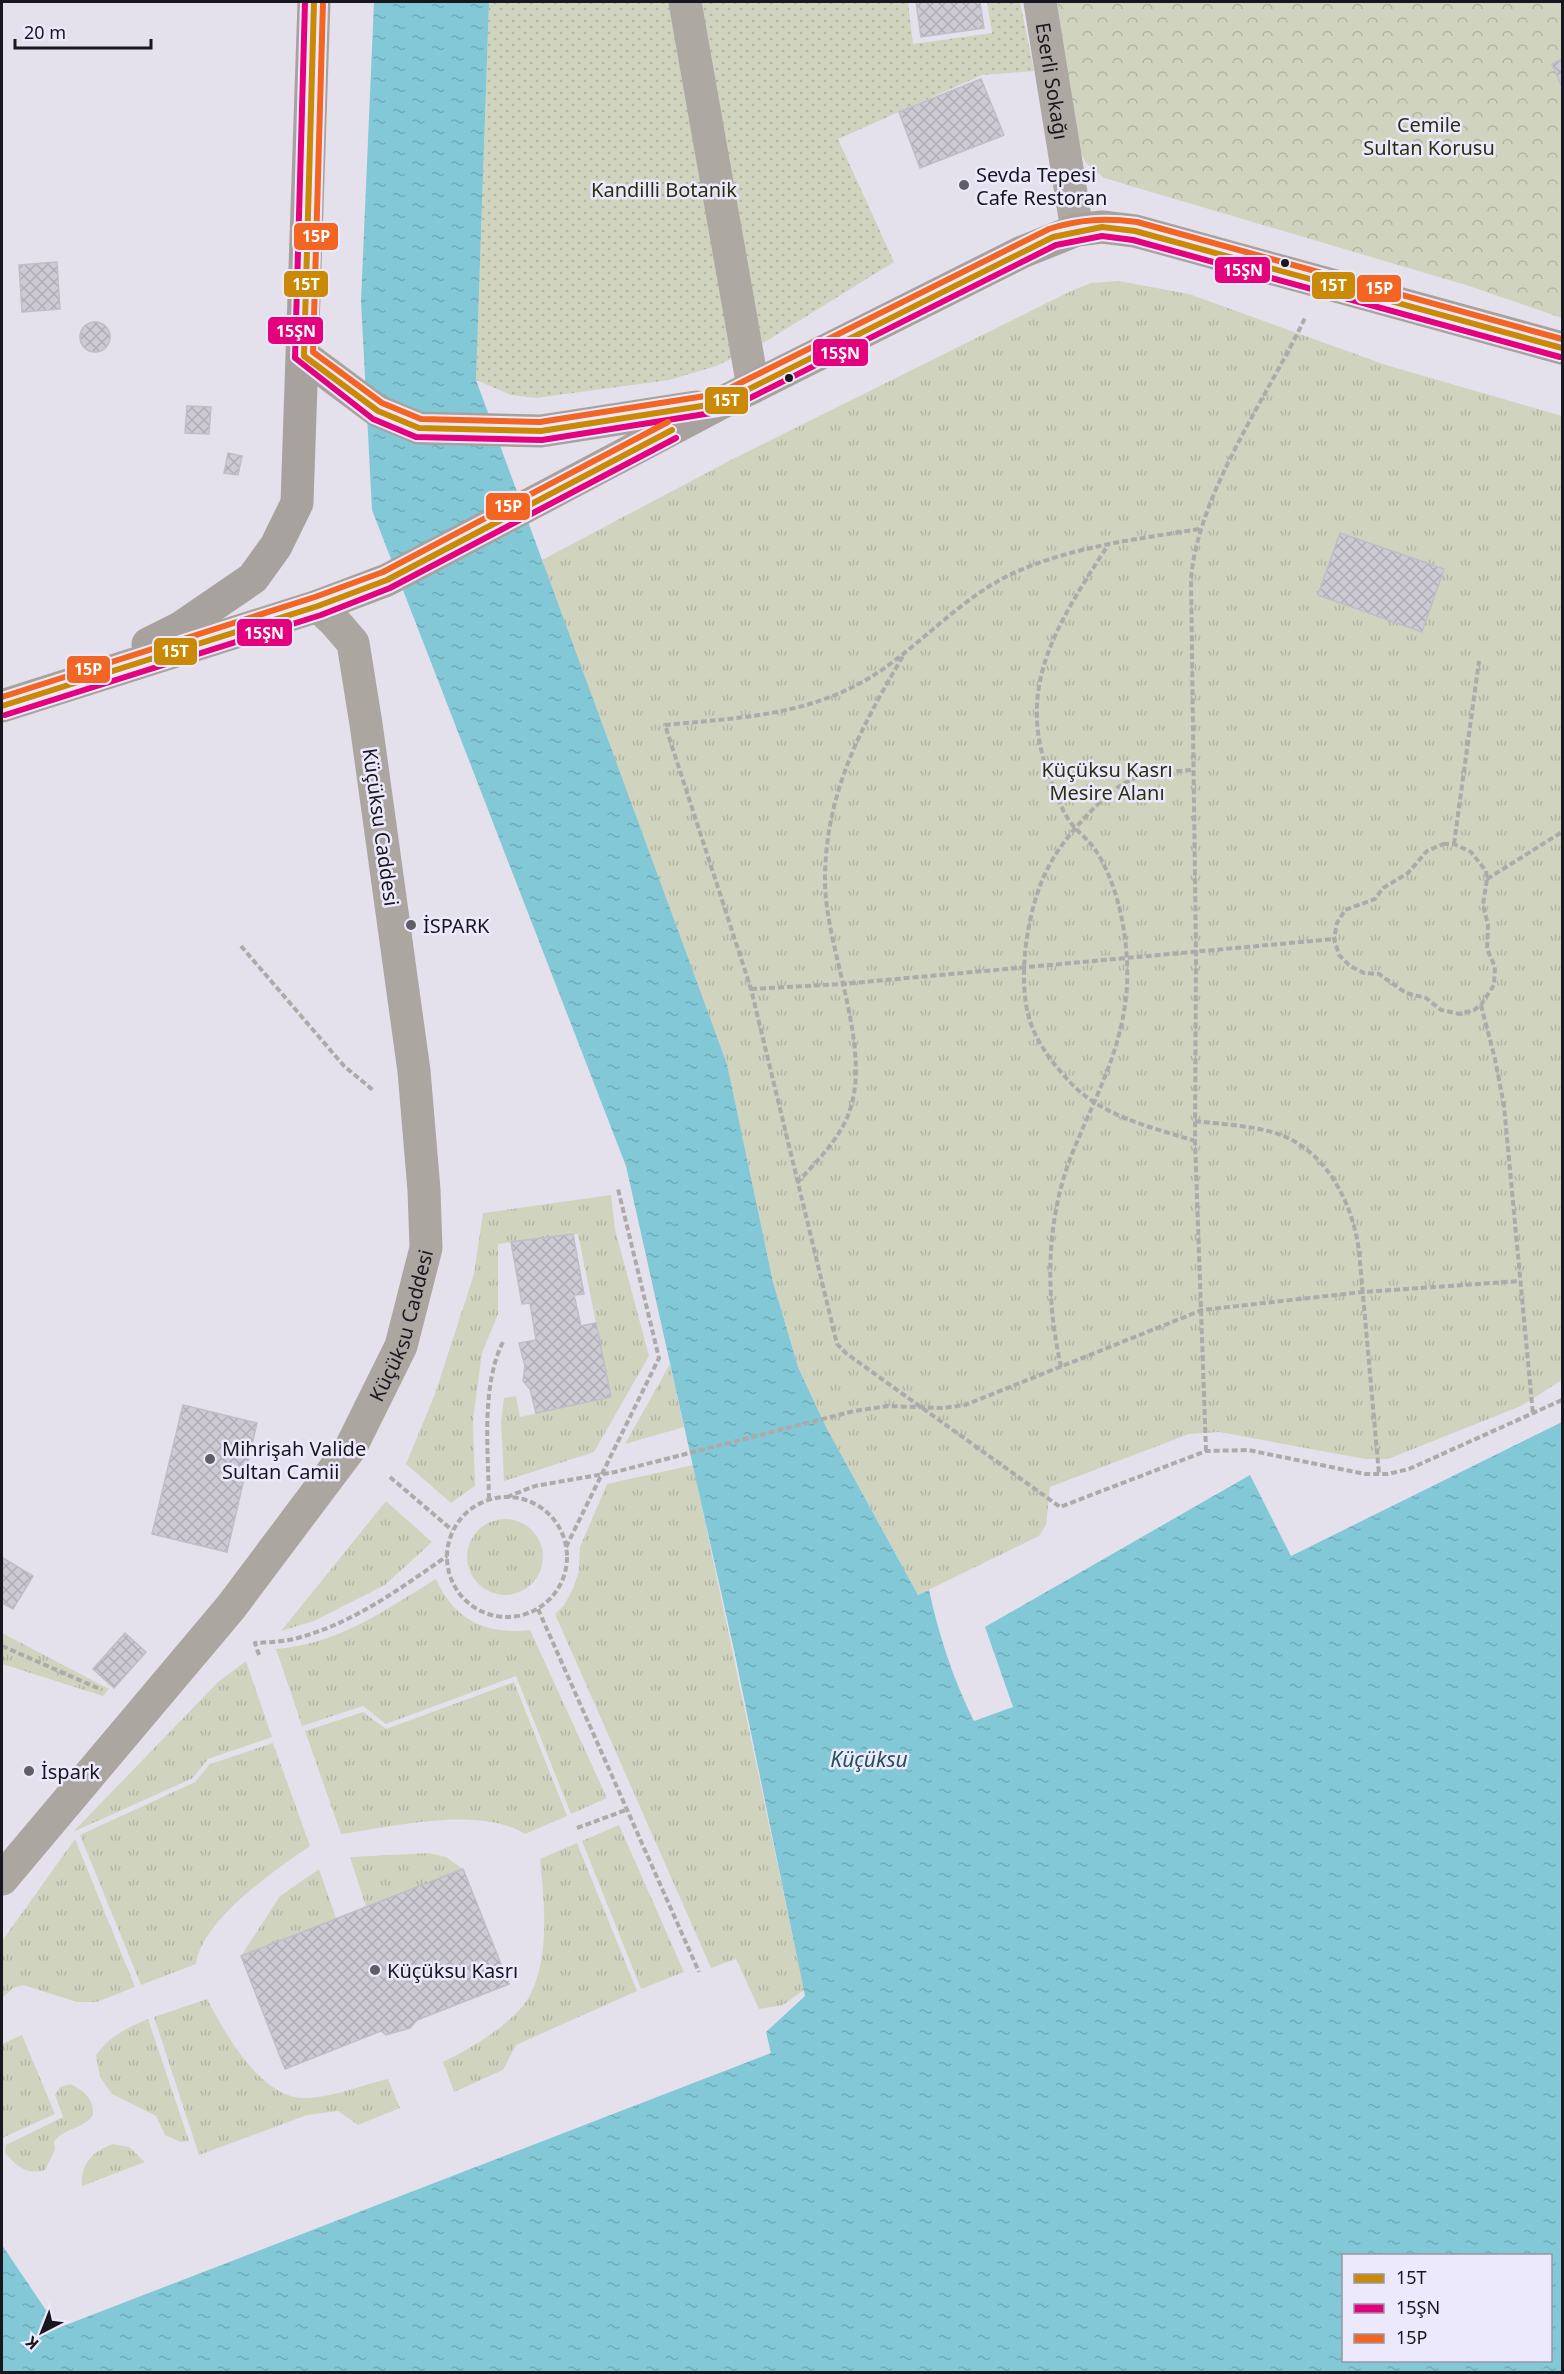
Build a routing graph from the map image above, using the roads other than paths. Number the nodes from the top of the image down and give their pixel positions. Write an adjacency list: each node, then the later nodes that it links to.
1 (314, 2): 6 (main road)
2 (686, 2): 7 (street)
3 (1040, 2): 4 (street, Eserli Sokağı)
4 (1077, 230): 5 (main road); 7 (main road)
5 (1563, 348)
6 (304, 356): 8 (main road); 10 (main road)
7 (753, 387): 8 (main road)
8 (721, 403): 9 (main road)
9 (318, 606): 10 (main road); 12 (street, Küçüksu Caddesi)
10 (40, 695): 11 (main road)
11 (2, 706)
12 (2, 1879)

